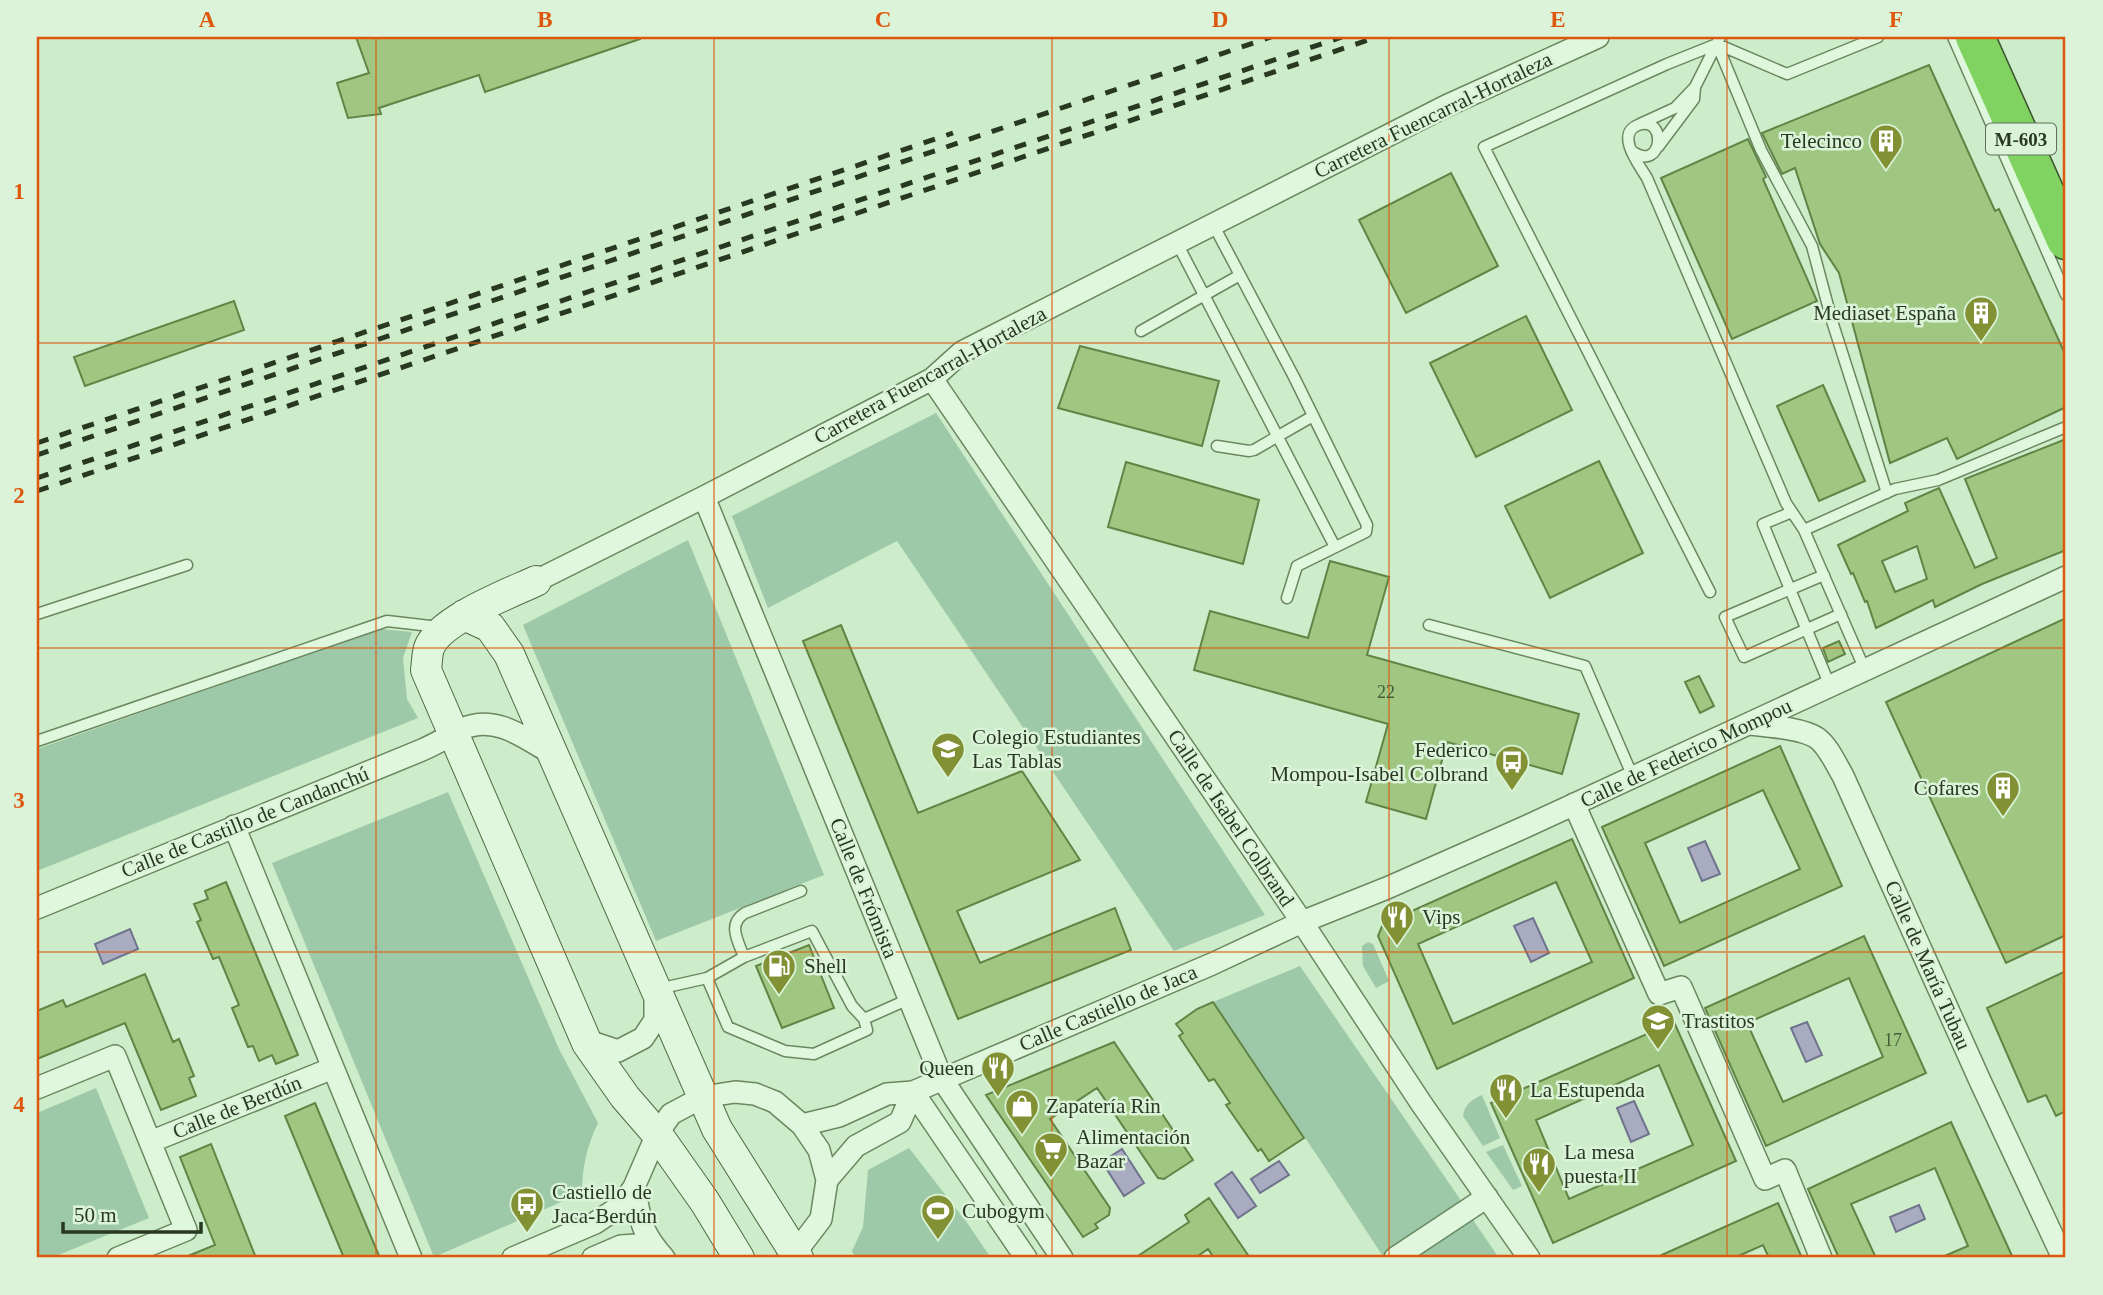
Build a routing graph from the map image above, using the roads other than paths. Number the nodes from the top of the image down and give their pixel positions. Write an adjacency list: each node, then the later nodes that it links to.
1 (1598, 37): 14 (street, Carretera Fuencarral-Hortaleza)
2 (1878, 37): 6 (lane)
3 (1953, 37): 19 (lane)
4 (1975, 37): 15 (highway, M-603)
5 (1999, 37): 13 (highway, M-603)
6 (1719, 41): 7 (lane); 26 (lane); 36 (lane)
7 (1695, 87): 8 (lane); 9 (lane)
8 (1639, 125): 9 (lane); 10 (lane)
9 (1658, 146): 11 (lane)
10 (1632, 151): 11 (lane); 12 (lane)
11 (1646, 156): 12 (lane)
12 (1647, 178): 28 (lane)
13 (2066, 184)
14 (1213, 224): 16 (street, Carretera Fuencarral-Hortaleza); 17 (lane)
15 (2066, 240)
16 (1177, 243): 18 (lane); 21 (street, Carretera Fuencarral-Hortaleza)
17 (1240, 275): 18 (lane); 22 (lane)
18 (1205, 295): 20 (lane); 24 (lane)
19 (2066, 295)
20 (1141, 331)
21 (932, 379): 27 (street, Carretera Fuencarral-Hortaleza); 55 (street, Calle de Isabel Colbrand)
22 (1313, 416): 24 (lane); 30 (lane)
23 (2066, 427): 26 (lane)
24 (1278, 437): 25 (lane); 30 (lane)
25 (1217, 446)
26 (1887, 493): 29 (lane)
27 (704, 497): 34 (street, Carretera Fuencarral-Hortaleza); 59 (street, Calle de Frómista)
28 (1792, 512): 29 (lane); 35 (lane)
29 (1804, 530): 32 (lane)
30 (1335, 547): 37 (lane)
31 (187, 565): 38 (lane)
32 (1824, 575): 35 (lane); 39 (lane)
33 (2066, 577): 44 (street, Calle de Federico Mompou)
34 (536, 581): 40 (street, Carretera Fuencarral-Hortaleza); 43 (street)
35 (1790, 589): 42 (lane); 42 (lane)
36 (1710, 592)
37 (1287, 598)
38 (37, 614)
39 (1841, 614): 42 (lane); 44 (lane)
40 (455, 621): 43 (street); 47 (street); 48 (lane)
41 (1429, 625): 50 (lane)
42 (1807, 629): 45 (lane)
43 (509, 654): 49 (street)
44 (1865, 670): 45 (street, Calle de Federico Mompou)
45 (1830, 686): 46 (street, Calle de Federico Mompou)
46 (1749, 724): 50 (street, Calle de Federico Mompou); 85 (street, Calle de María Tubau)
47 (453, 735): 49 (street, Calle de Castillo de Candanchú); 52 (street, Calle de Castillo de Candanchú); 61 (street)
48 (37, 741)
49 (554, 755): 58 (street)
50 (1633, 777): 51 (street, Calle de Federico Mompou)
51 (1574, 804): 55 (street, Calle de Federico Mompou); 84 (street)
52 (234, 826): 54 (street, Calle de Castillo de Candanchú); 62 (street)
53 (801, 891): 56 (lane)
54 (37, 908)
55 (1302, 922): 63 (street, Calle Castiello de Jaca); 72 (street, Calle de Isabel Colbrand)
56 (744, 957): 57 (lane); 60 (lane)
57 (707, 978): 58 (lane); 60 (lane)
58 (655, 990): 61 (street); 66 (street)
59 (909, 999): 60 (lane); 63 (street, Calle de Frómista)
60 (864, 1019)
61 (587, 1043): 68 (street)
62 (333, 1068): 69 (street, Calle de Berdún); 76 (street)
63 (942, 1079): 65 (street, Calle Castiello de Jaca); 81 (street, Calle de Frómista)
64 (37, 1088): 69 (street, Calle de Berdún)
65 (913, 1092): 67 (street, Calle Castiello de Jaca); 70 (street); 80 (street)
66 (703, 1097): 67 (street); 68 (street); 74 (street)
67 (802, 1125): 70 (street)
68 (657, 1134): 71 (street); 79 (street)
69 (150, 1142): 75 (street)
70 (827, 1180): 74 (street)
71 (635, 1187): 73 (street); 77 (street)
72 (1487, 1198): 82 (street); 83 (street, Calle de Isabel Colbrand)
73 (658, 1251): 78 (street)
74 (793, 1256)
75 (118, 1258)
76 (411, 1258)
77 (513, 1258)
78 (593, 1258)
79 (739, 1258)
80 (1026, 1258)
81 (1062, 1258)
82 (1395, 1258)
83 (1528, 1258)
84 (1821, 1258)
85 (2063, 1258)

